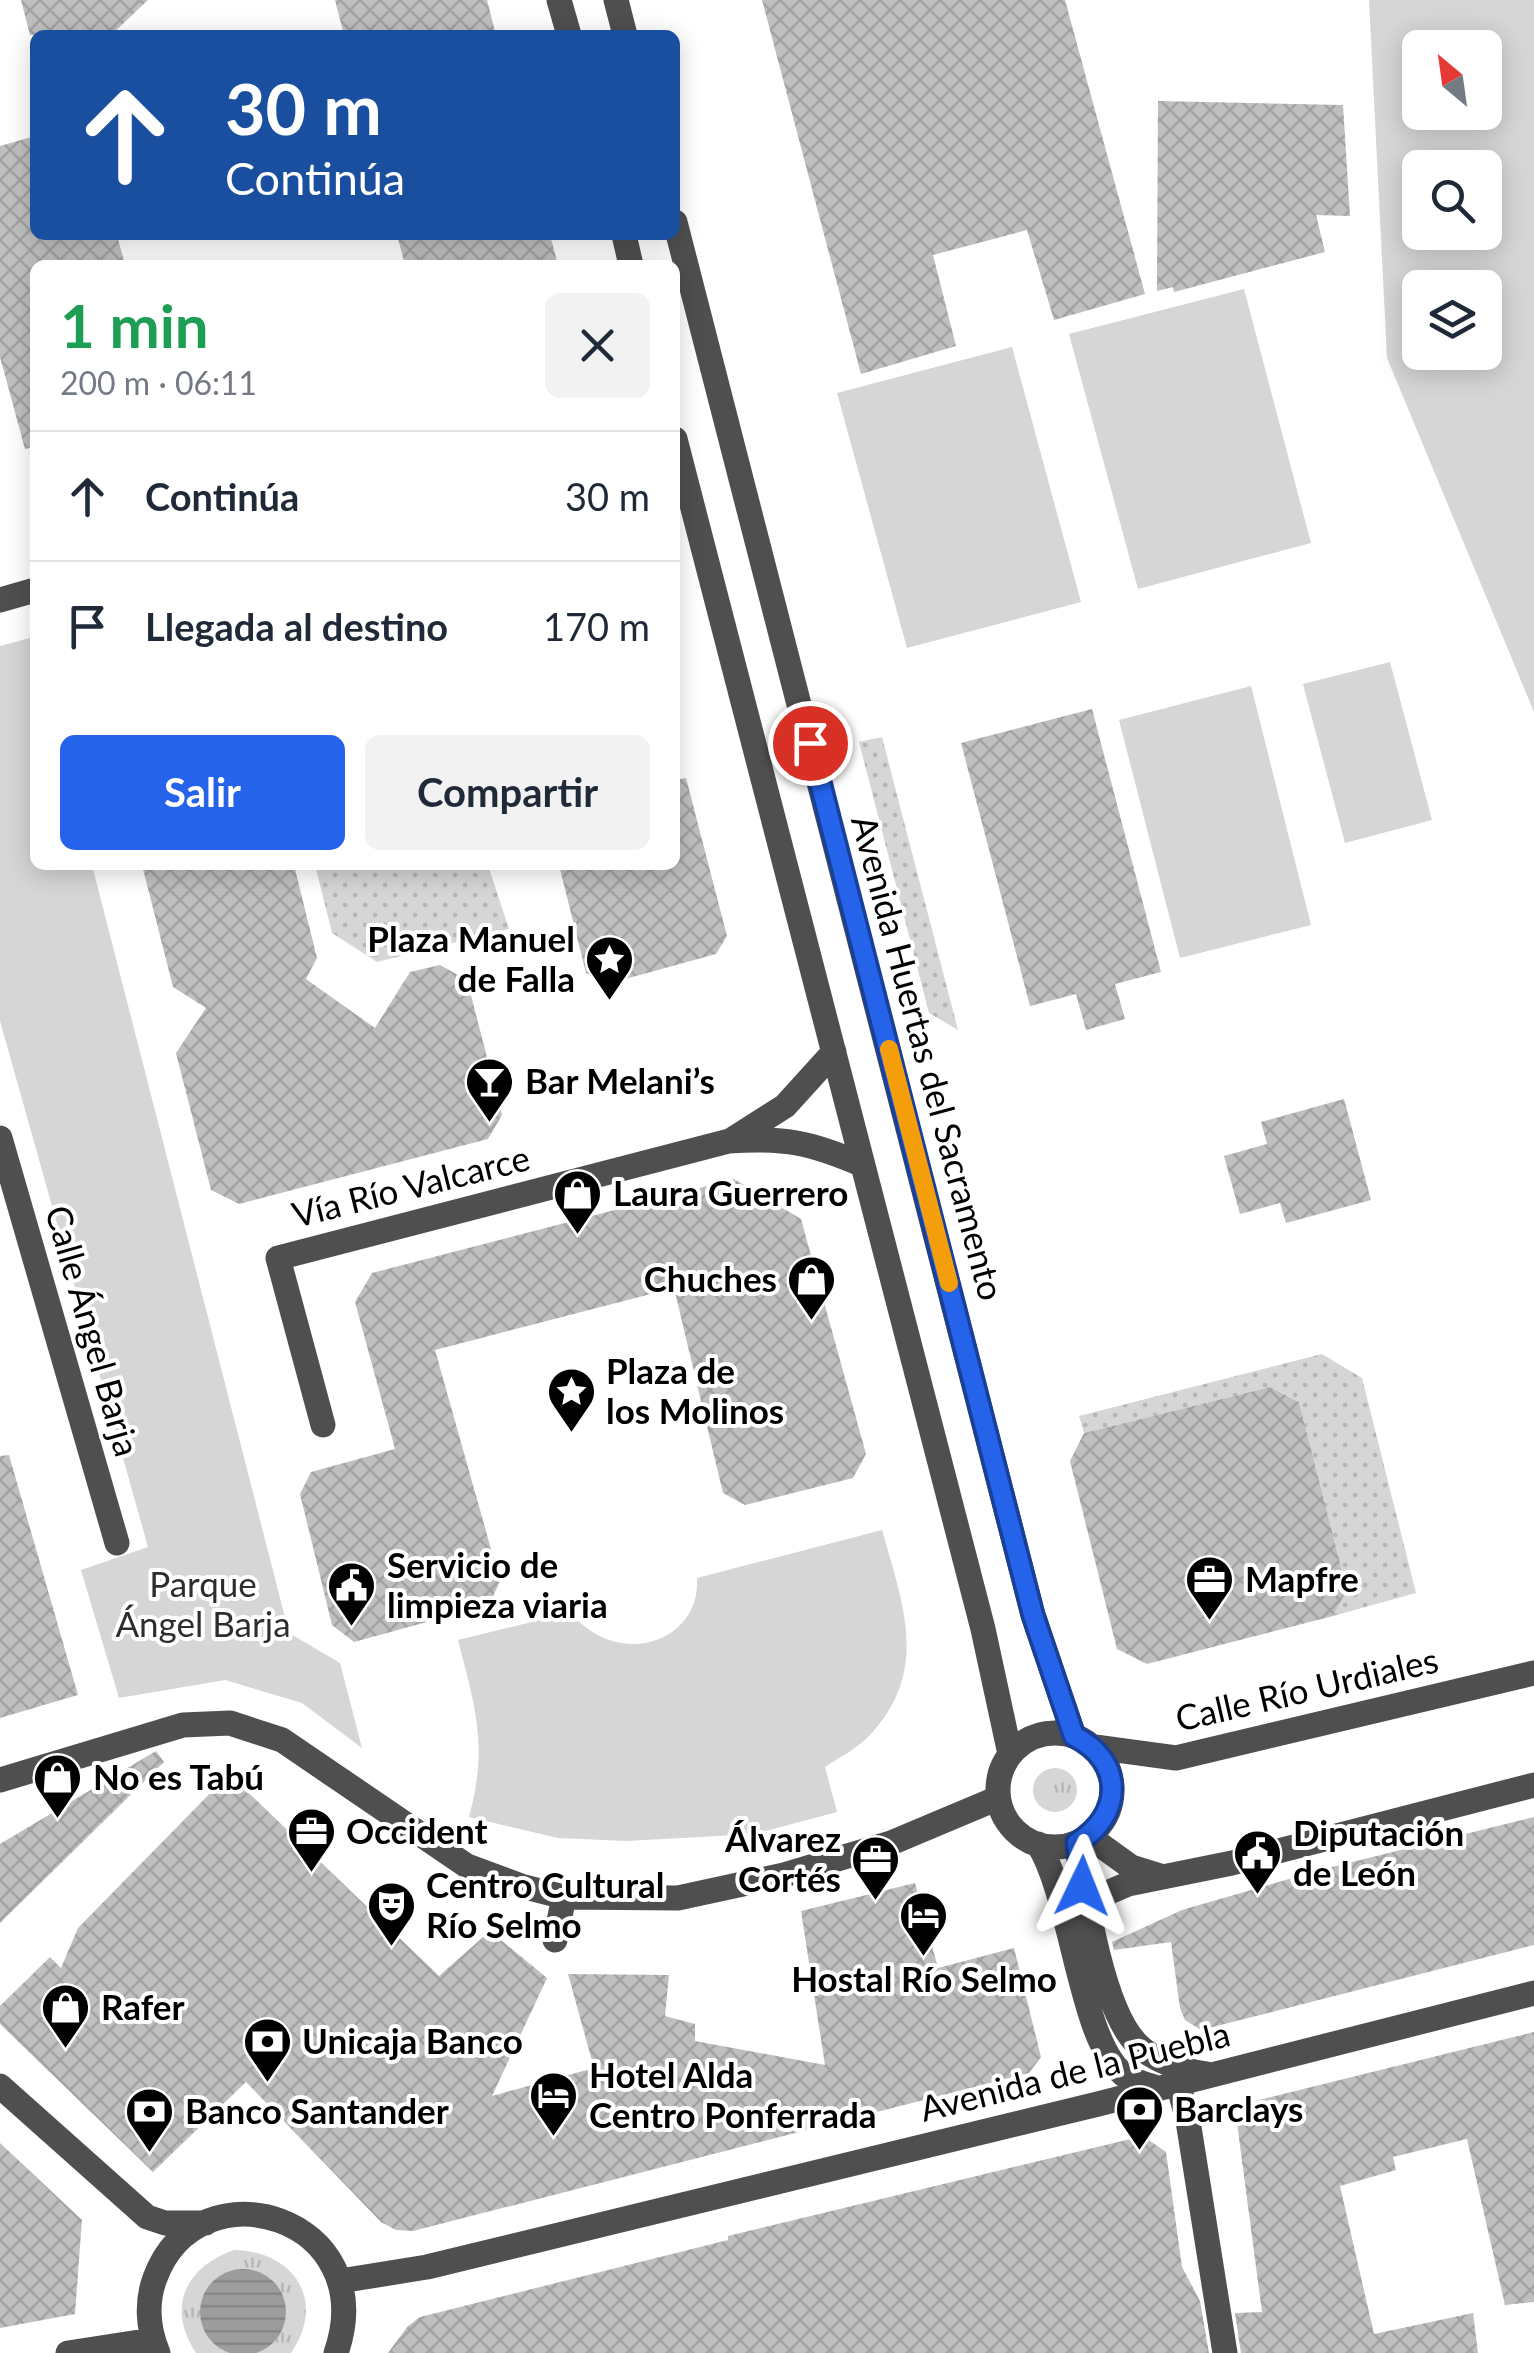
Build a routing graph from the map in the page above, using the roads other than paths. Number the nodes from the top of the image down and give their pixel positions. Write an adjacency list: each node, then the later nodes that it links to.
1 (559, 0): 3 (street)
2 (616, 0): 4 (street)
3 (568, 30)
4 (624, 30)
5 (680, 240): 16 (street, Avenida Huertas del Sacramento)
6 (683, 488): 9 (street)
7 (30, 591): 8 (street)
8 (0, 600)
9 (834, 1052): 11 (street, Vía Río Valcarce); 12 (street)
10 (0, 1138): 14 (street, Calle Ángel Barja)
11 (729, 1141): 12 (street, Vía Río Valcarce); 13 (street, Vía Río Valcarce)
12 (863, 1165): 17 (street)
13 (322, 1425)
14 (117, 1543)
15 (1534, 1673): 16 (street, Calle Río Urdiales)
16 (1084, 1742): 17 (street); 23 (street)
17 (1010, 1754): 22 (street)
18 (47, 1765): 19 (street); 20 (street); 26 (street)
19 (0, 1768)
20 (0, 1780)
21 (1534, 1785): 25 (street)
22 (998, 1798): 24 (street); 26 (street)
23 (1082, 1840): 24 (street); 25 (street); 27 (street)
24 (1038, 1844): 32 (street)
25 (1165, 1877): 27 (street)
26 (564, 1897): 28 (street)
27 (1091, 1920): 30 (street)
28 (556, 1940)
29 (1534, 1993): 30 (street, Avenida de la Puebla)
30 (1211, 2074): 32 (street, Avenida de la Puebla)
31 (0, 2086): 33 (street)
32 (1168, 2086): 34 (street, Avenida de la Puebla); 38 (street)
33 (206, 2223): 34 (street); 35 (street)
34 (340, 2281): 37 (street)
35 (155, 2346): 36 (street)
36 (68, 2353)
37 (336, 2353)
38 (1224, 2353)

